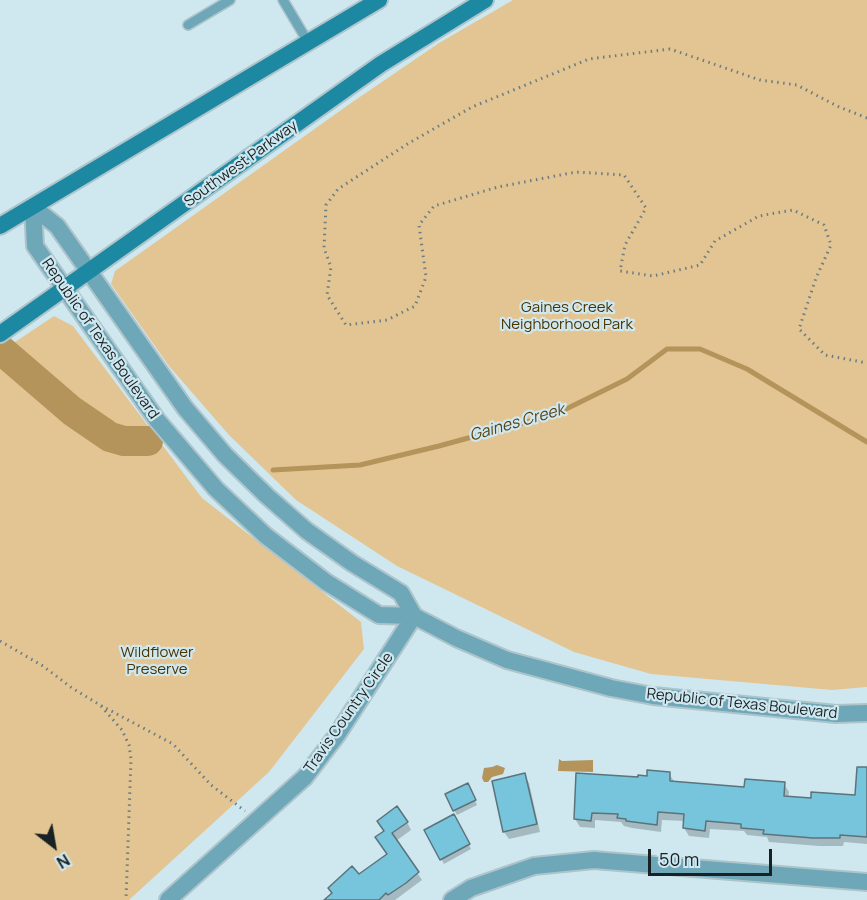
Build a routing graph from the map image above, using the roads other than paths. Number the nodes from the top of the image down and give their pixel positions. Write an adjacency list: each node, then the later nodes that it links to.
1 (230, 0): 5 (lane)
2 (283, 0): 6 (lane)
3 (379, 0): 6 (main road)
4 (485, 0): 9 (main road, Southwest Parkway)
5 (188, 25)
6 (308, 42): 7 (main road)
7 (33, 207): 8 (main road); 9 (street, Republic of Texas Boulevard); 10 (street, Republic of Texas Boulevard)
8 (0, 226)
9 (90, 272): 10 (main road, Southwest Parkway); 12 (street, Republic of Texas Boulevard)
10 (64, 289): 11 (main road, Southwest Parkway); 12 (street, Republic of Texas Boulevard)
11 (0, 334)
12 (414, 616): 13 (street, Republic of Texas Boulevard); 15 (street, Travis Country Circle)
13 (867, 713)
14 (867, 882): 16 (street)
15 (168, 900)
16 (452, 900)

